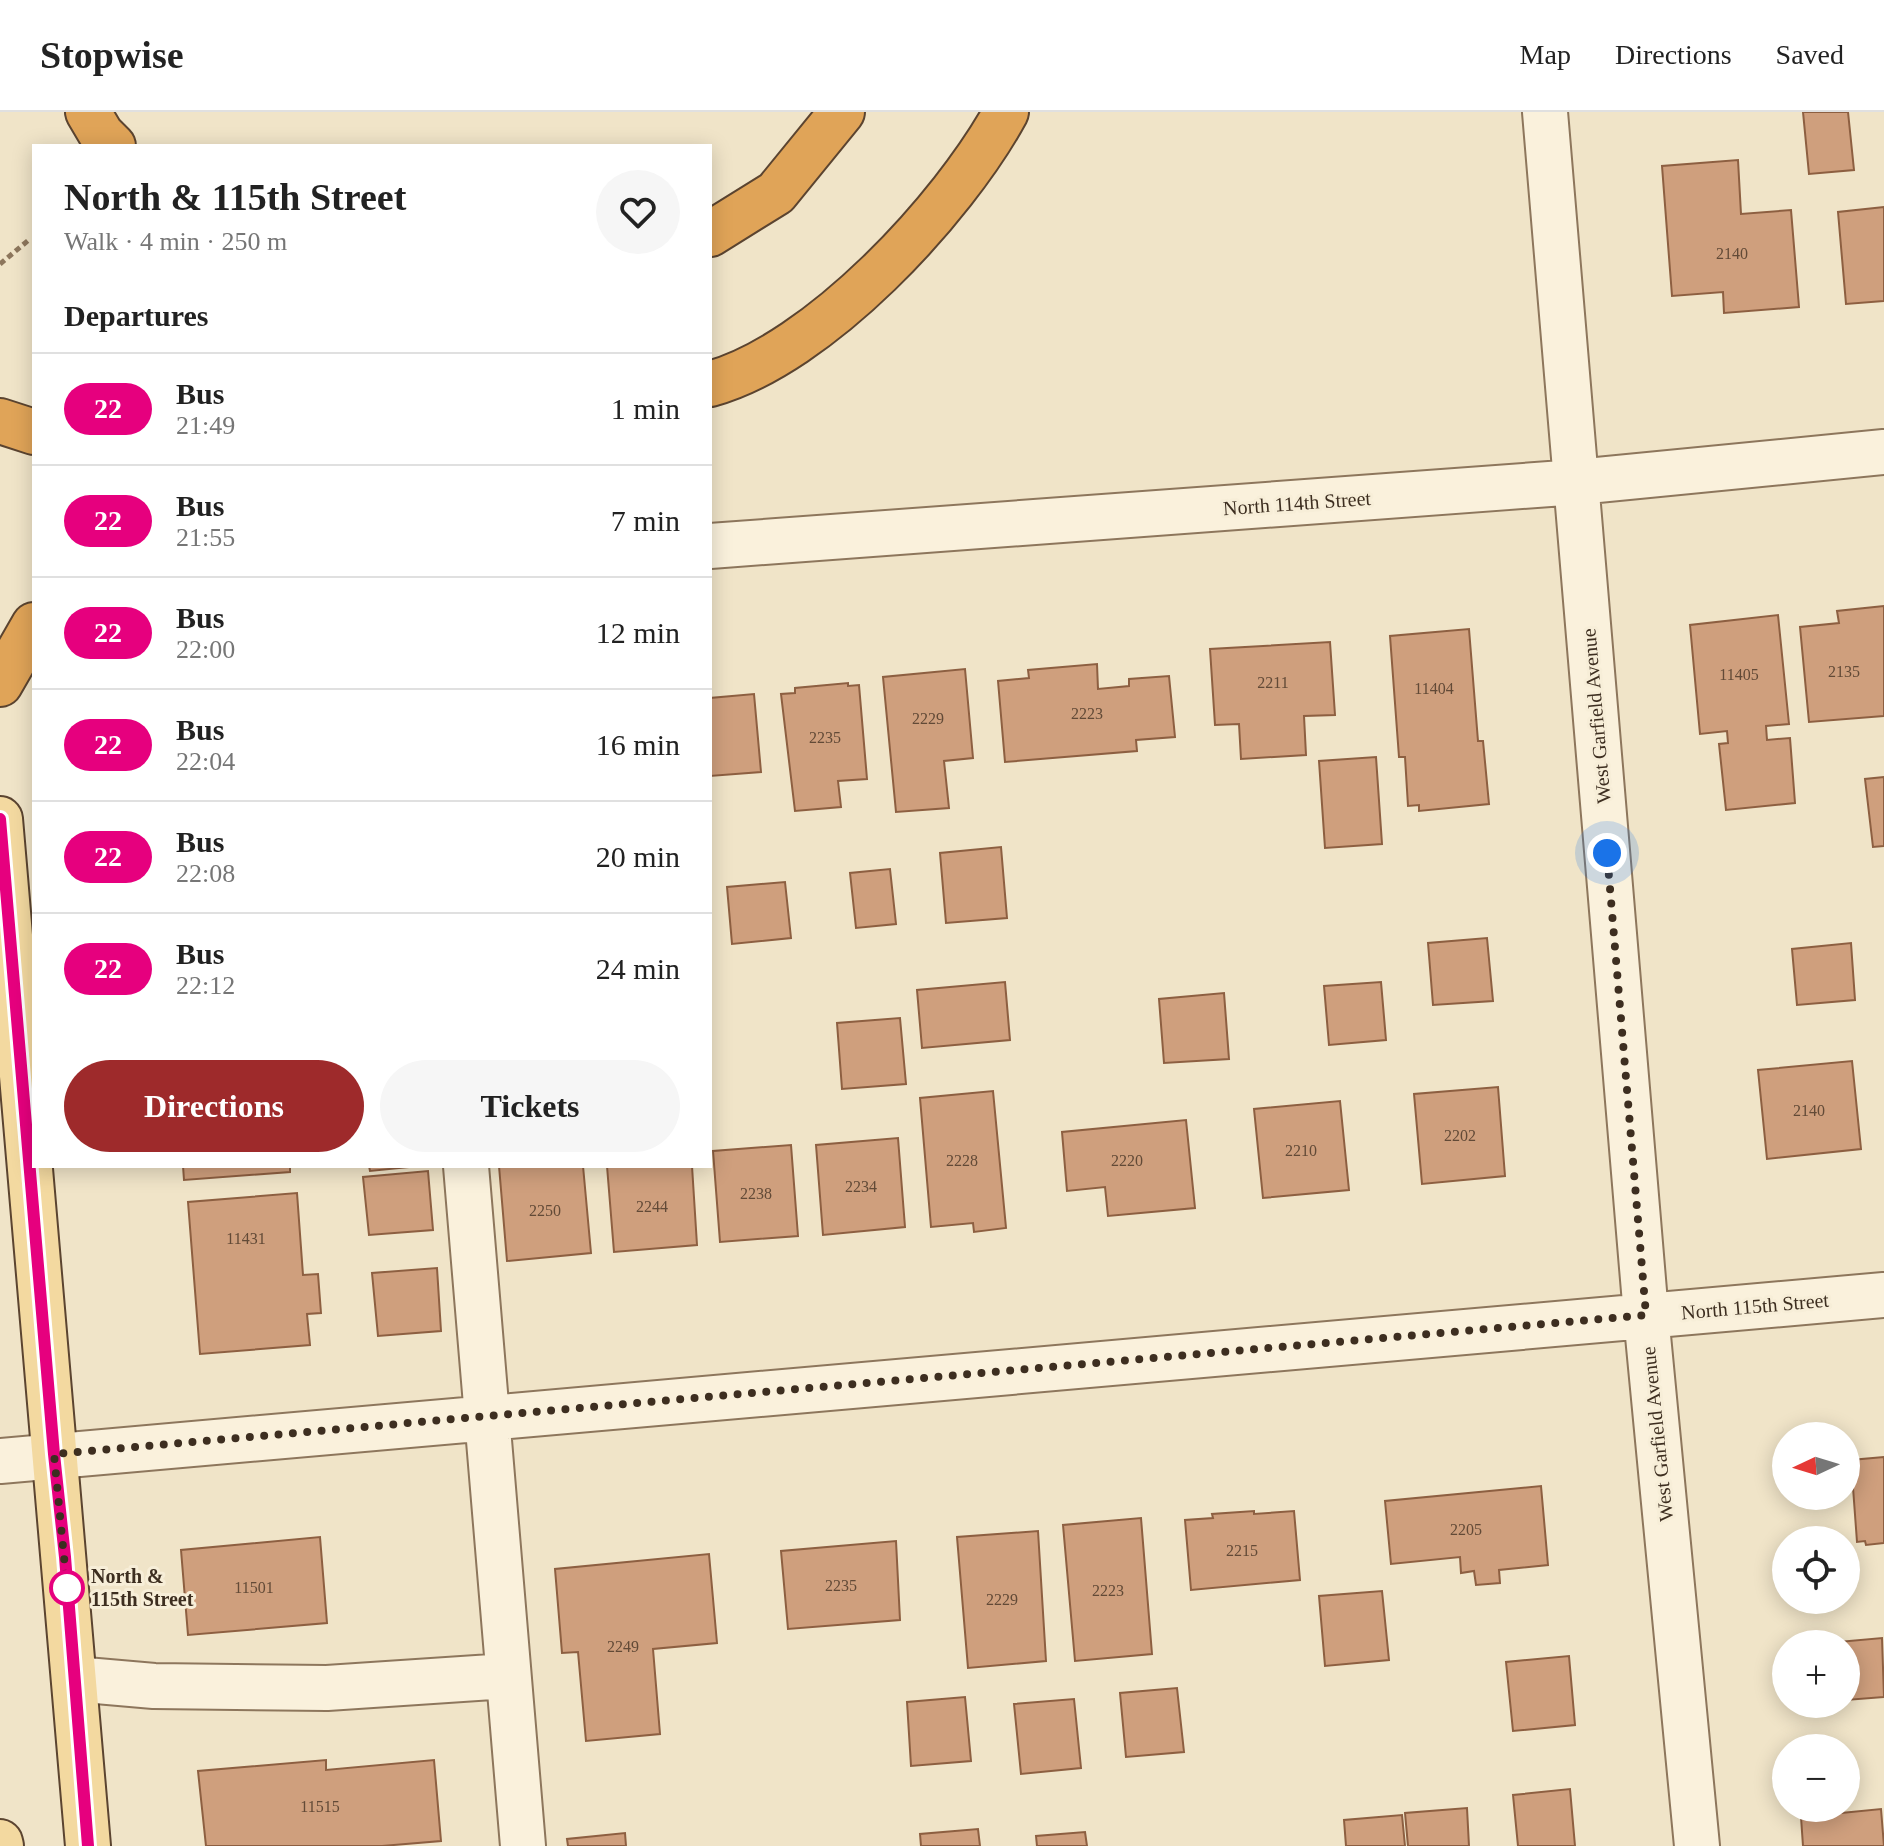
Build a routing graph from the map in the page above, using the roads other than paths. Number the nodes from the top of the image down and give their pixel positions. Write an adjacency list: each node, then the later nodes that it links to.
1 (88, 112): 5 (highway)
2 (842, 112): 6 (highway)
3 (1006, 112): 7 (highway)
4 (1545, 112): 11 (street, West Garfield Avenue)
5 (111, 144)
6 (712, 233)
7 (712, 383)
8 (0, 421): 9 (highway)
9 (32, 431)
10 (1884, 452): 11 (street, North 114th Street)
11 (1577, 482): 12 (street, North 114th Street); 18 (street, West Garfield Avenue)
12 (712, 546)
13 (32, 628): 14 (highway)
14 (0, 684)
15 (0, 819): 20 (main road)
16 (466, 1168): 19 (street)
17 (1884, 1295): 18 (street, North 115th Street)
18 (1646, 1315): 19 (street, North 115th Street); 26 (street, West Garfield Avenue)
19 (486, 1417): 20 (street, North 115th Street); 22 (street)
20 (54, 1454): 21 (street, North 115th Street); 23 (main road)
21 (0, 1461)
22 (507, 1676): 23 (street); 25 (street)
23 (74, 1679): 24 (main road)
24 (88, 1846)
25 (523, 1846)
26 (1697, 1846)

